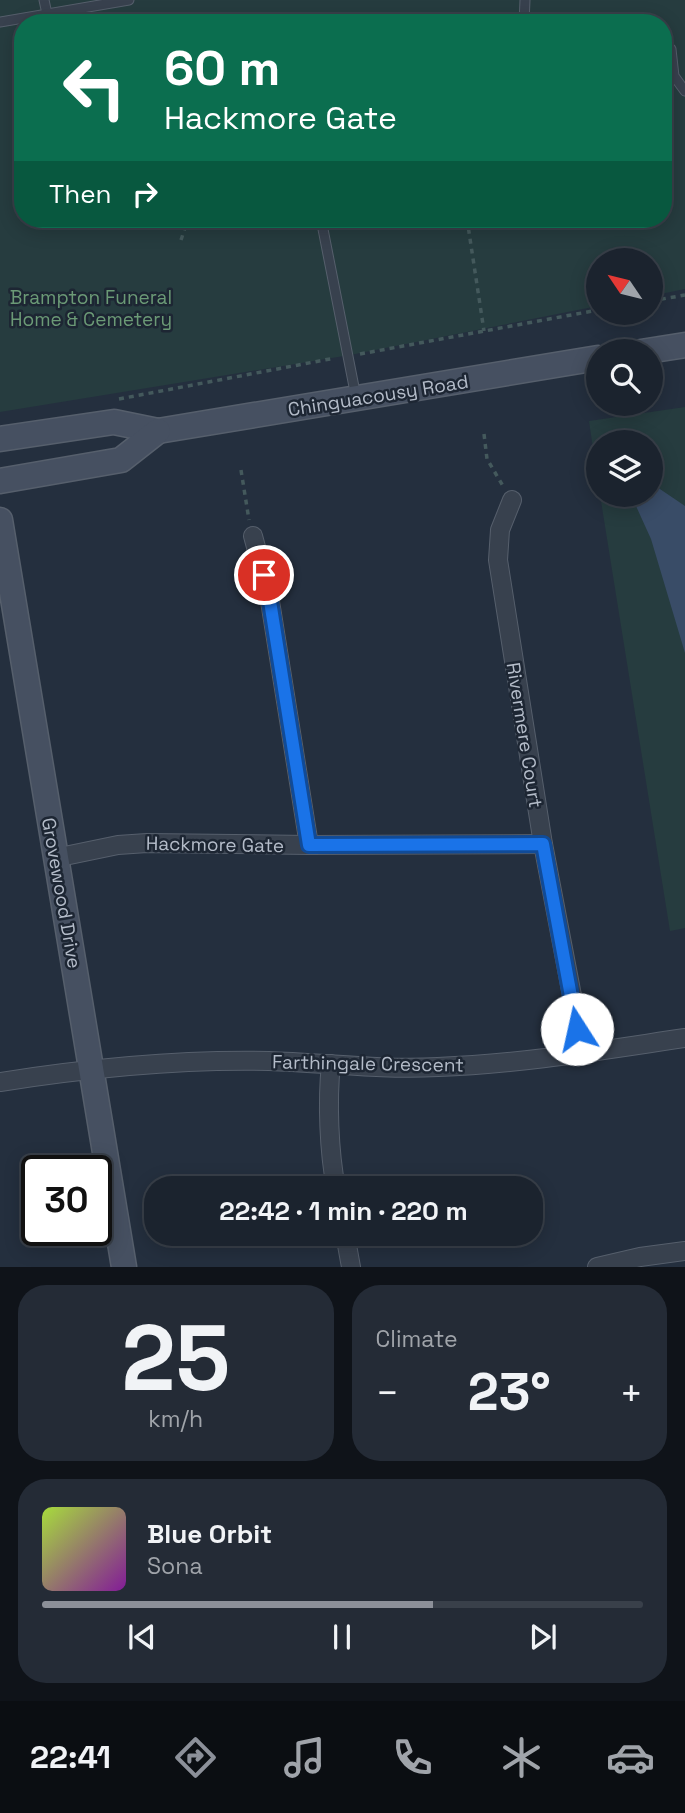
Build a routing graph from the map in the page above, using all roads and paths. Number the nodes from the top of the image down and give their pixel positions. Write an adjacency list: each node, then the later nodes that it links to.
1 (129, 0): 2 (lane)
2 (66, 14)
3 (672, 69): 4 (lane)
4 (685, 91)
5 (185, 228): 8 (path)
6 (323, 228): 15 (lane)
7 (468, 228): 12 (path)
8 (181, 240)
9 (685, 295): 10 (path)
10 (663, 299)
11 (586, 312): 12 (path)
12 (484, 331): 15 (path)
13 (685, 345): 14 (main road)
14 (663, 348)
15 (350, 355): 17 (lane); 18 (path)
16 (586, 361): 17 (main road, Chinguacousy Road)
17 (356, 398): 19 (main road, Chinguacousy Road)
18 (106, 402)
19 (158, 431): 21 (main road, Chinguacousy Road); 23 (main road, Chinguacousy Road)
20 (484, 434): 24 (path)
21 (0, 439)
22 (241, 470): 26 (path)
23 (0, 481)
24 (512, 500): 27 (street, Rivermere Court)
25 (0, 520): 29 (main road, Grovewood Drive)
26 (253, 536): 28 (street)
27 (543, 844): 28 (street, Hackmore Gate); 31 (street, Rivermere Court)
28 (309, 845): 29 (street, Hackmore Gate)
29 (55, 858): 33 (main road, Grovewood Drive)
30 (685, 1038): 31 (street, Farthingale Crescent)
31 (583, 1053): 32 (street, Farthingale Crescent)
32 (331, 1064): 33 (street, Farthingale Crescent); 35 (street)
33 (92, 1069): 34 (street, Farthingale Crescent); 38 (main road, Grovewood Drive)
34 (0, 1082)
35 (333, 1176)
36 (347, 1246): 39 (street)
37 (685, 1251): 40 (street)
38 (124, 1267)
39 (351, 1267)
40 (597, 1267)

